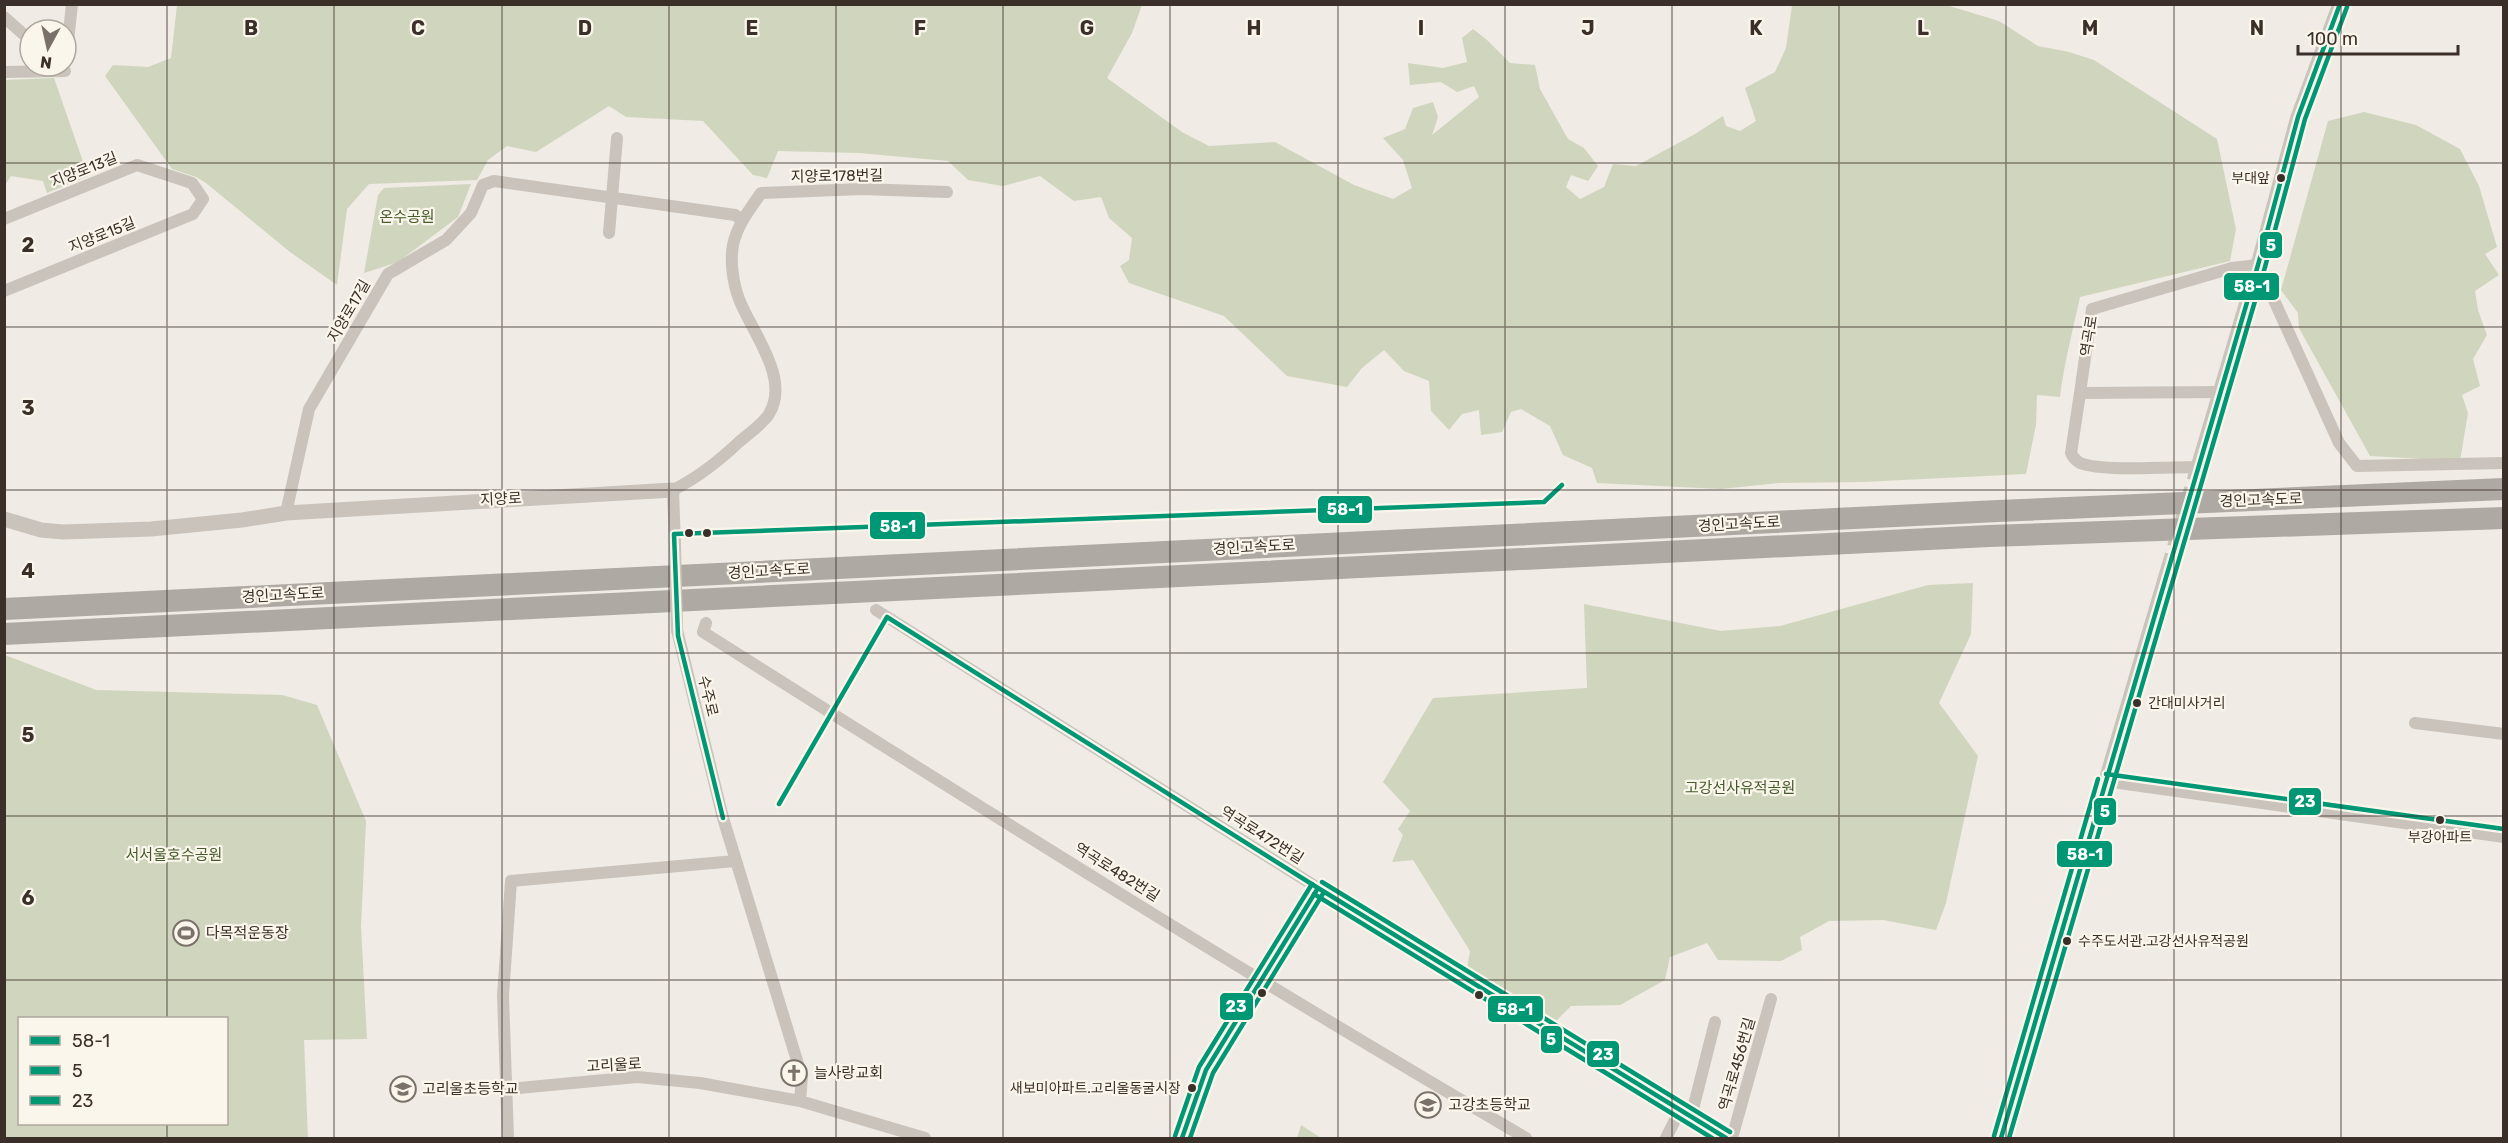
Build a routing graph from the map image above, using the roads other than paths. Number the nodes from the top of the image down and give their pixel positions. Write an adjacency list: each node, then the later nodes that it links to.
1 (2340, 4): 11 (street)
2 (4, 17): 3 (street)
3 (18, 29)
4 (617, 138): 7 (street)
5 (947, 192): 9 (street, 지양로178번길)
6 (203, 199): 8 (street, 지양로13길); 12 (street, 지양로15길)
7 (614, 199): 9 (street, 지양로17길); 10 (street); 19 (street, 지양로17길)
8 (4, 219)
9 (742, 220): 18 (street, 지양로)
10 (609, 233)
11 (2258, 265): 13 (street); 14 (street, 역곡로); 15 (street)
12 (4, 291)
13 (2221, 392): 14 (street); 16 (street)
14 (2080, 393): 16 (street)
15 (2504, 463)
16 (2197, 470)
17 (2504, 489): 23 (highway, 경인고속도로)
18 (673, 490): 19 (street, 지양로); 31 (street, 수주로, bridge)
19 (286, 513): 21 (street, 지양로)
20 (2504, 518): 26 (highway, 경인고속도로)
21 (4, 519)
22 (2168, 570): 29 (street)
23 (4, 609)
24 (876, 610): 32 (street, 역곡로472번길)
25 (706, 623): 33 (street, 역곡로482번길)
26 (4, 634)
27 (2415, 723): 28 (street)
28 (2504, 734)
29 (2105, 781): 30 (street); 46 (street)
30 (2504, 837)
31 (735, 861): 36 (street); 37 (street, 수주로)
32 (1318, 888): 33 (street); 38 (street, 역곡로472번길)
33 (1263, 979): 41 (street); 42 (street, 역곡로482번길)
34 (1771, 999): 45 (street, 역곡로456번길)
35 (1715, 1022): 38 (street, 역곡로456번길)
36 (507, 1089): 37 (street, 고리울로); 39 (street)
37 (800, 1101): 40 (street, 고리울로)
38 (1686, 1113): 43 (street, 역곡로456번길); 44 (street, 역곡로472번길)
39 (508, 1138)
40 (925, 1138)
41 (1182, 1138)
42 (1526, 1138)
43 (1666, 1138)
44 (1726, 1138)
45 (1732, 1138)
46 (2001, 1138)

